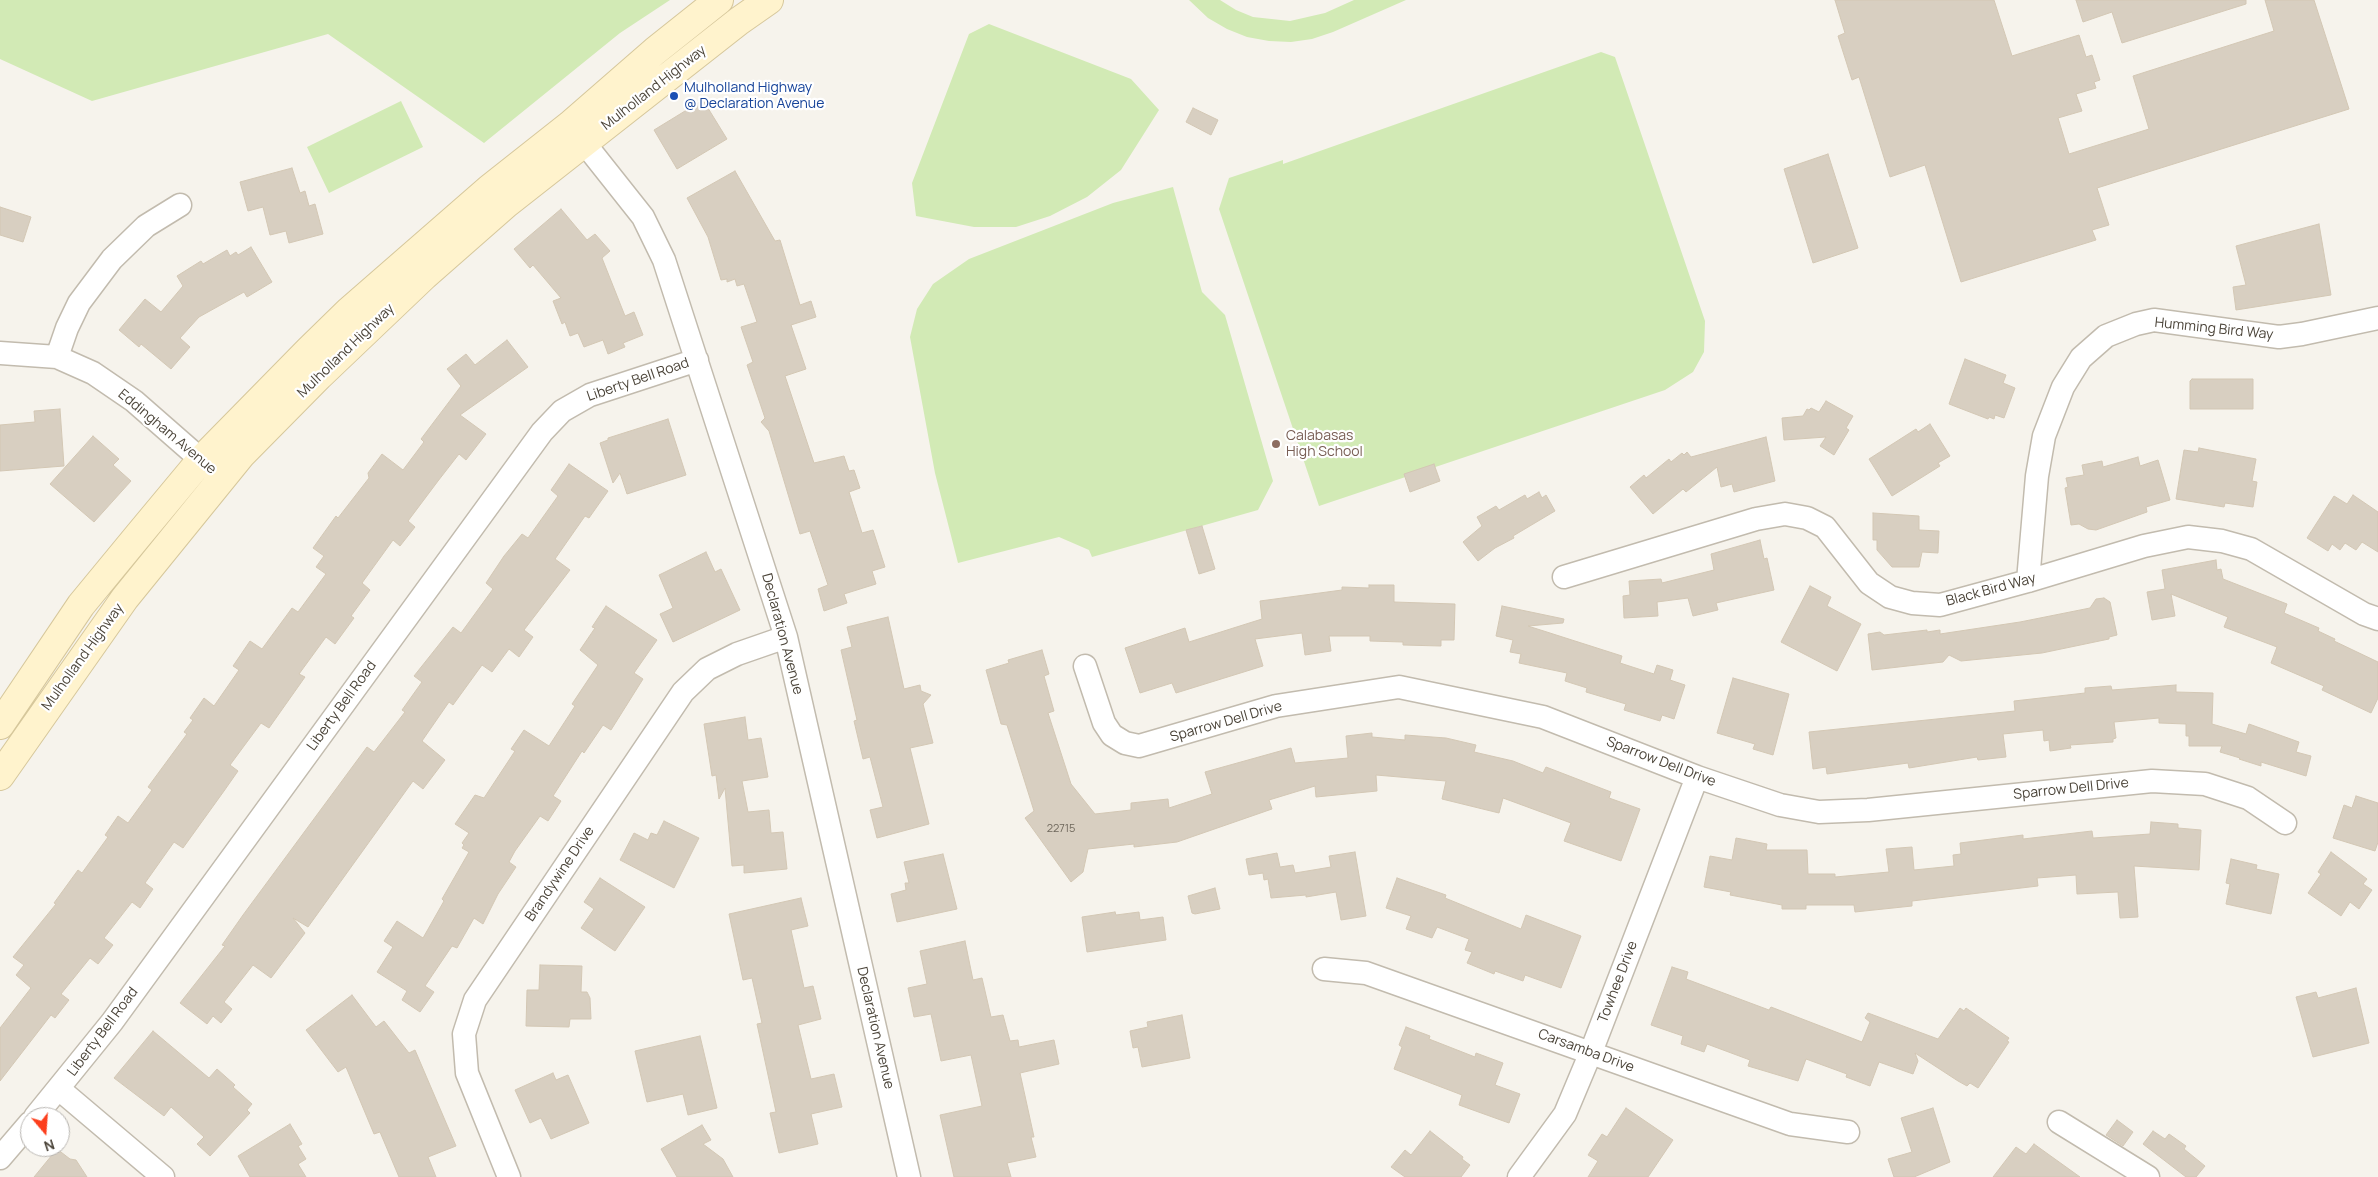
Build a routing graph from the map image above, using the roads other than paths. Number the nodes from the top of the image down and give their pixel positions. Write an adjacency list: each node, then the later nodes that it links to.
1 (719, 0): 3 (main road, Mulholland Highway)
2 (769, 0): 3 (main road, Mulholland Highway)
3 (577, 134): 8 (street, Declaration Avenue); 9 (main road, Mulholland Highway); 10 (main road, Mulholland Highway)
4 (180, 206): 7 (street)
5 (2378, 318): 12 (street, Humming Bird Way)
6 (0, 353): 7 (street, Eddingham Avenue)
7 (57, 356): 9 (street, Eddingham Avenue)
8 (697, 360): 14 (street, Declaration Avenue); 22 (street, Liberty Bell Road)
9 (201, 460): 10 (street, Eddingham Avenue); 16 (main road, Mulholland Highway)
10 (222, 478): 17 (main road, Mulholland Highway)
11 (1564, 577): 12 (street, Black Bird Way)
12 (2028, 581): 13 (street, Black Bird Way)
13 (2378, 619)
14 (786, 637): 29 (street, Brandywine Drive); 30 (street, Declaration Avenue)
15 (1085, 666): 18 (street, Sparrow Dell Drive)
16 (0, 725)
17 (0, 776)
18 (1697, 777): 19 (street, Sparrow Dell Drive); 21 (street, Towhee Drive)
19 (2285, 824)
20 (1324, 969): 21 (street, Carsamba Drive)
21 (1591, 1052): 25 (street, Carsamba Drive); 31 (street, Towhee Drive)
22 (60, 1089): 23 (street, Liberty Bell Road); 28 (street)
23 (44, 1107)
24 (2058, 1122): 32 (street)
25 (1848, 1132)
26 (20, 1135): 27 (street)
27 (0, 1158)
28 (163, 1177)
29 (509, 1177)
30 (909, 1177)
31 (1519, 1177)
32 (2148, 1177)

